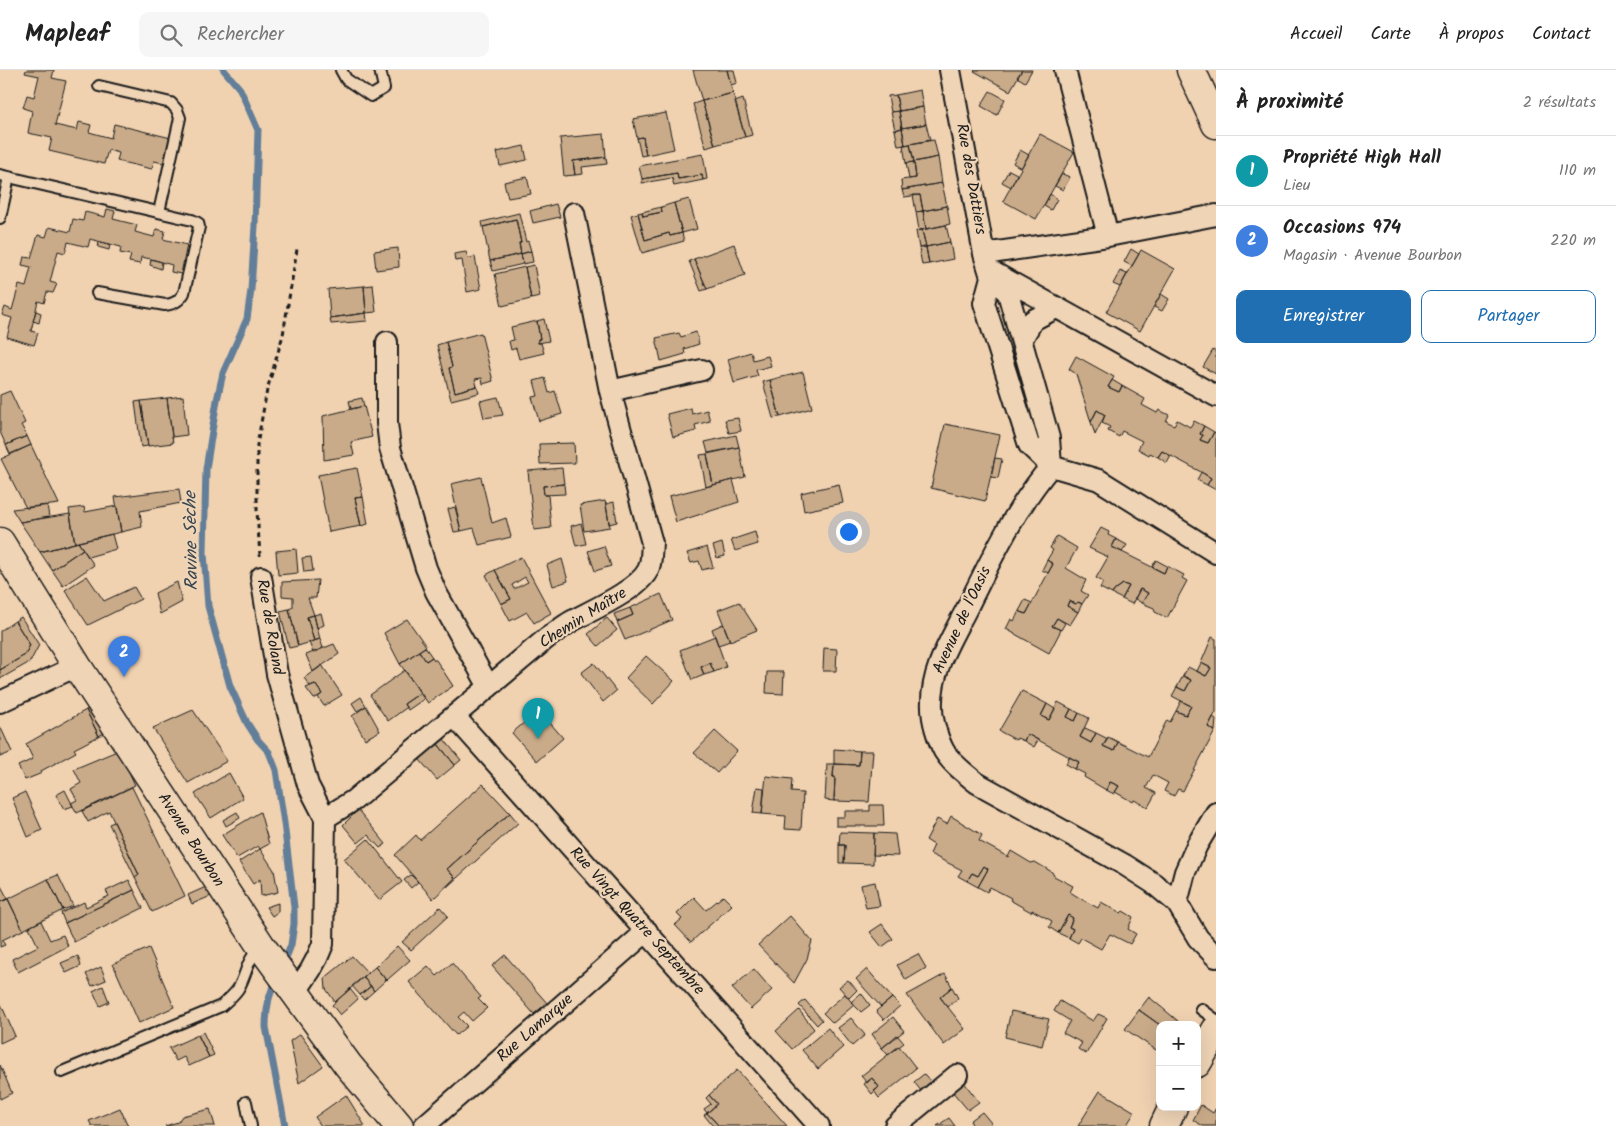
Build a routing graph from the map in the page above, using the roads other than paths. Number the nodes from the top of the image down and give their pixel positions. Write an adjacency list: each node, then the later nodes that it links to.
1 (340, 70): 2 (lane)
2 (380, 70)
3 (950, 70): 14 (street, Rue des Dattiers)
4 (1065, 70): 13 (street)
5 (1191, 70): 7 (street)
6 (99, 86): 9 (lane)
7 (1216, 124)
8 (5, 176): 9 (lane); 12 (lane)
9 (159, 212): 15 (lane)
10 (574, 213): 20 (street, Chemin Maître)
11 (1216, 215): 13 (street, Rue des Dattiers)
12 (0, 218)
13 (1108, 236): 14 (street, Rue des Dattiers)
14 (988, 267): 16 (street); 17 (street); 22 (street)
15 (97, 292)
16 (1056, 308): 17 (street); 21 (street)
17 (1022, 339): 22 (street)
18 (387, 342): 27 (street)
19 (702, 370): 20 (street)
20 (610, 391): 27 (street, Chemin Maître)
21 (1216, 396)
22 (1051, 466): 24 (street); 32 (street, Avenue de l'Oasis)
23 (0, 542): 26 (street, Avenue Bourbon)
24 (1216, 553)
25 (261, 577): 31 (street, Rue de Roland)
26 (77, 666): 28 (street); 34 (street, Avenue Bourbon)
27 (489, 687): 29 (street, Chemin Maître)
28 (0, 702)
29 (454, 717): 31 (street, Chemin Maître); 33 (street, Rue Vingt Quatre Septembre)
30 (1216, 813): 32 (street)
31 (325, 818): 36 (street, Rue de Roland)
32 (1177, 903): 35 (street, Avenue de l'Oasis)
33 (647, 931): 43 (street, Rue Lamarque); 44 (street, Rue Vingt Quatre Septembre)
34 (265, 952): 36 (street, Avenue Bourbon); 37 (lane)
35 (1216, 957)
36 (291, 988): 42 (street, Avenue Bourbon)
37 (62, 1072)
38 (956, 1075): 45 (street)
39 (246, 1102): 41 (lane)
40 (1170, 1111): 46 (street)
41 (251, 1126)
42 (399, 1126)
43 (424, 1126)
44 (819, 1126)
45 (895, 1126)
46 (1164, 1126)

